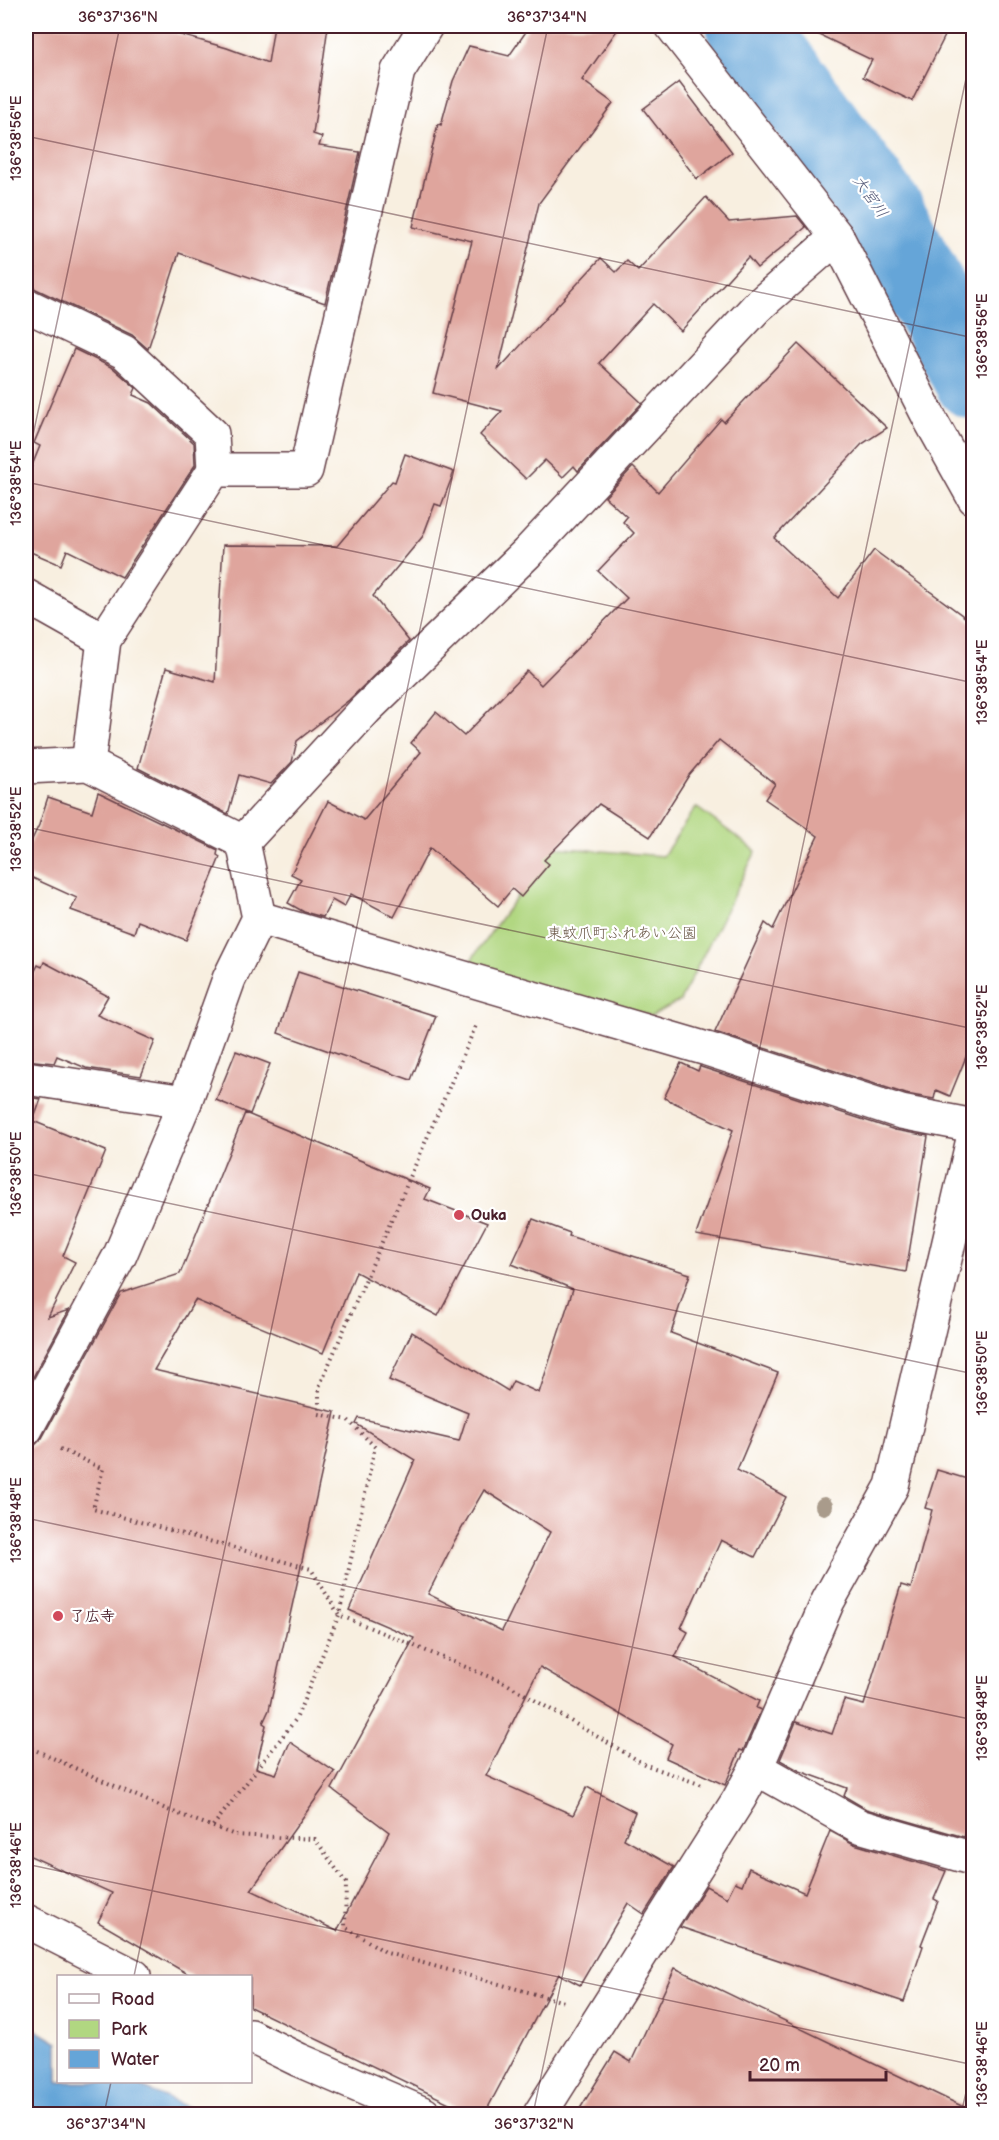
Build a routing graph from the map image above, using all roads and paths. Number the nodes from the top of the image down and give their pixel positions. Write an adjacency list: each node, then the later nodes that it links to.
1 (426, 26): 5 (street)
2 (672, 26): 3 (street)
3 (837, 237): 6 (street); 11 (street)
4 (26, 304): 5 (street)
5 (214, 470): 8 (street)
6 (974, 498)
7 (26, 596): 8 (street)
8 (104, 640): 9 (street)
9 (88, 764): 10 (street); 11 (street)
10 (26, 767)
11 (243, 842): 12 (street)
12 (259, 918): 13 (street); 15 (street)
13 (493, 987): 16 (street); 20 (path)
14 (26, 1078): 15 (street)
15 (185, 1102): 18 (street)
16 (974, 1126)
17 (974, 1135): 22 (street)
18 (26, 1429)
19 (57, 1447): 20 (path)
20 (339, 1615): 23 (path); 24 (path)
21 (26, 1746): 24 (path)
22 (756, 1768): 23 (street); 25 (street)
23 (739, 1799): 28 (street)
24 (213, 1826): 28 (path)
25 (974, 1859)
26 (26, 1921): 27 (street)
27 (130, 1975)
28 (603, 2013): 31 (street)
29 (252, 2037): 30 (street)
30 (424, 2115)
31 (540, 2115)

